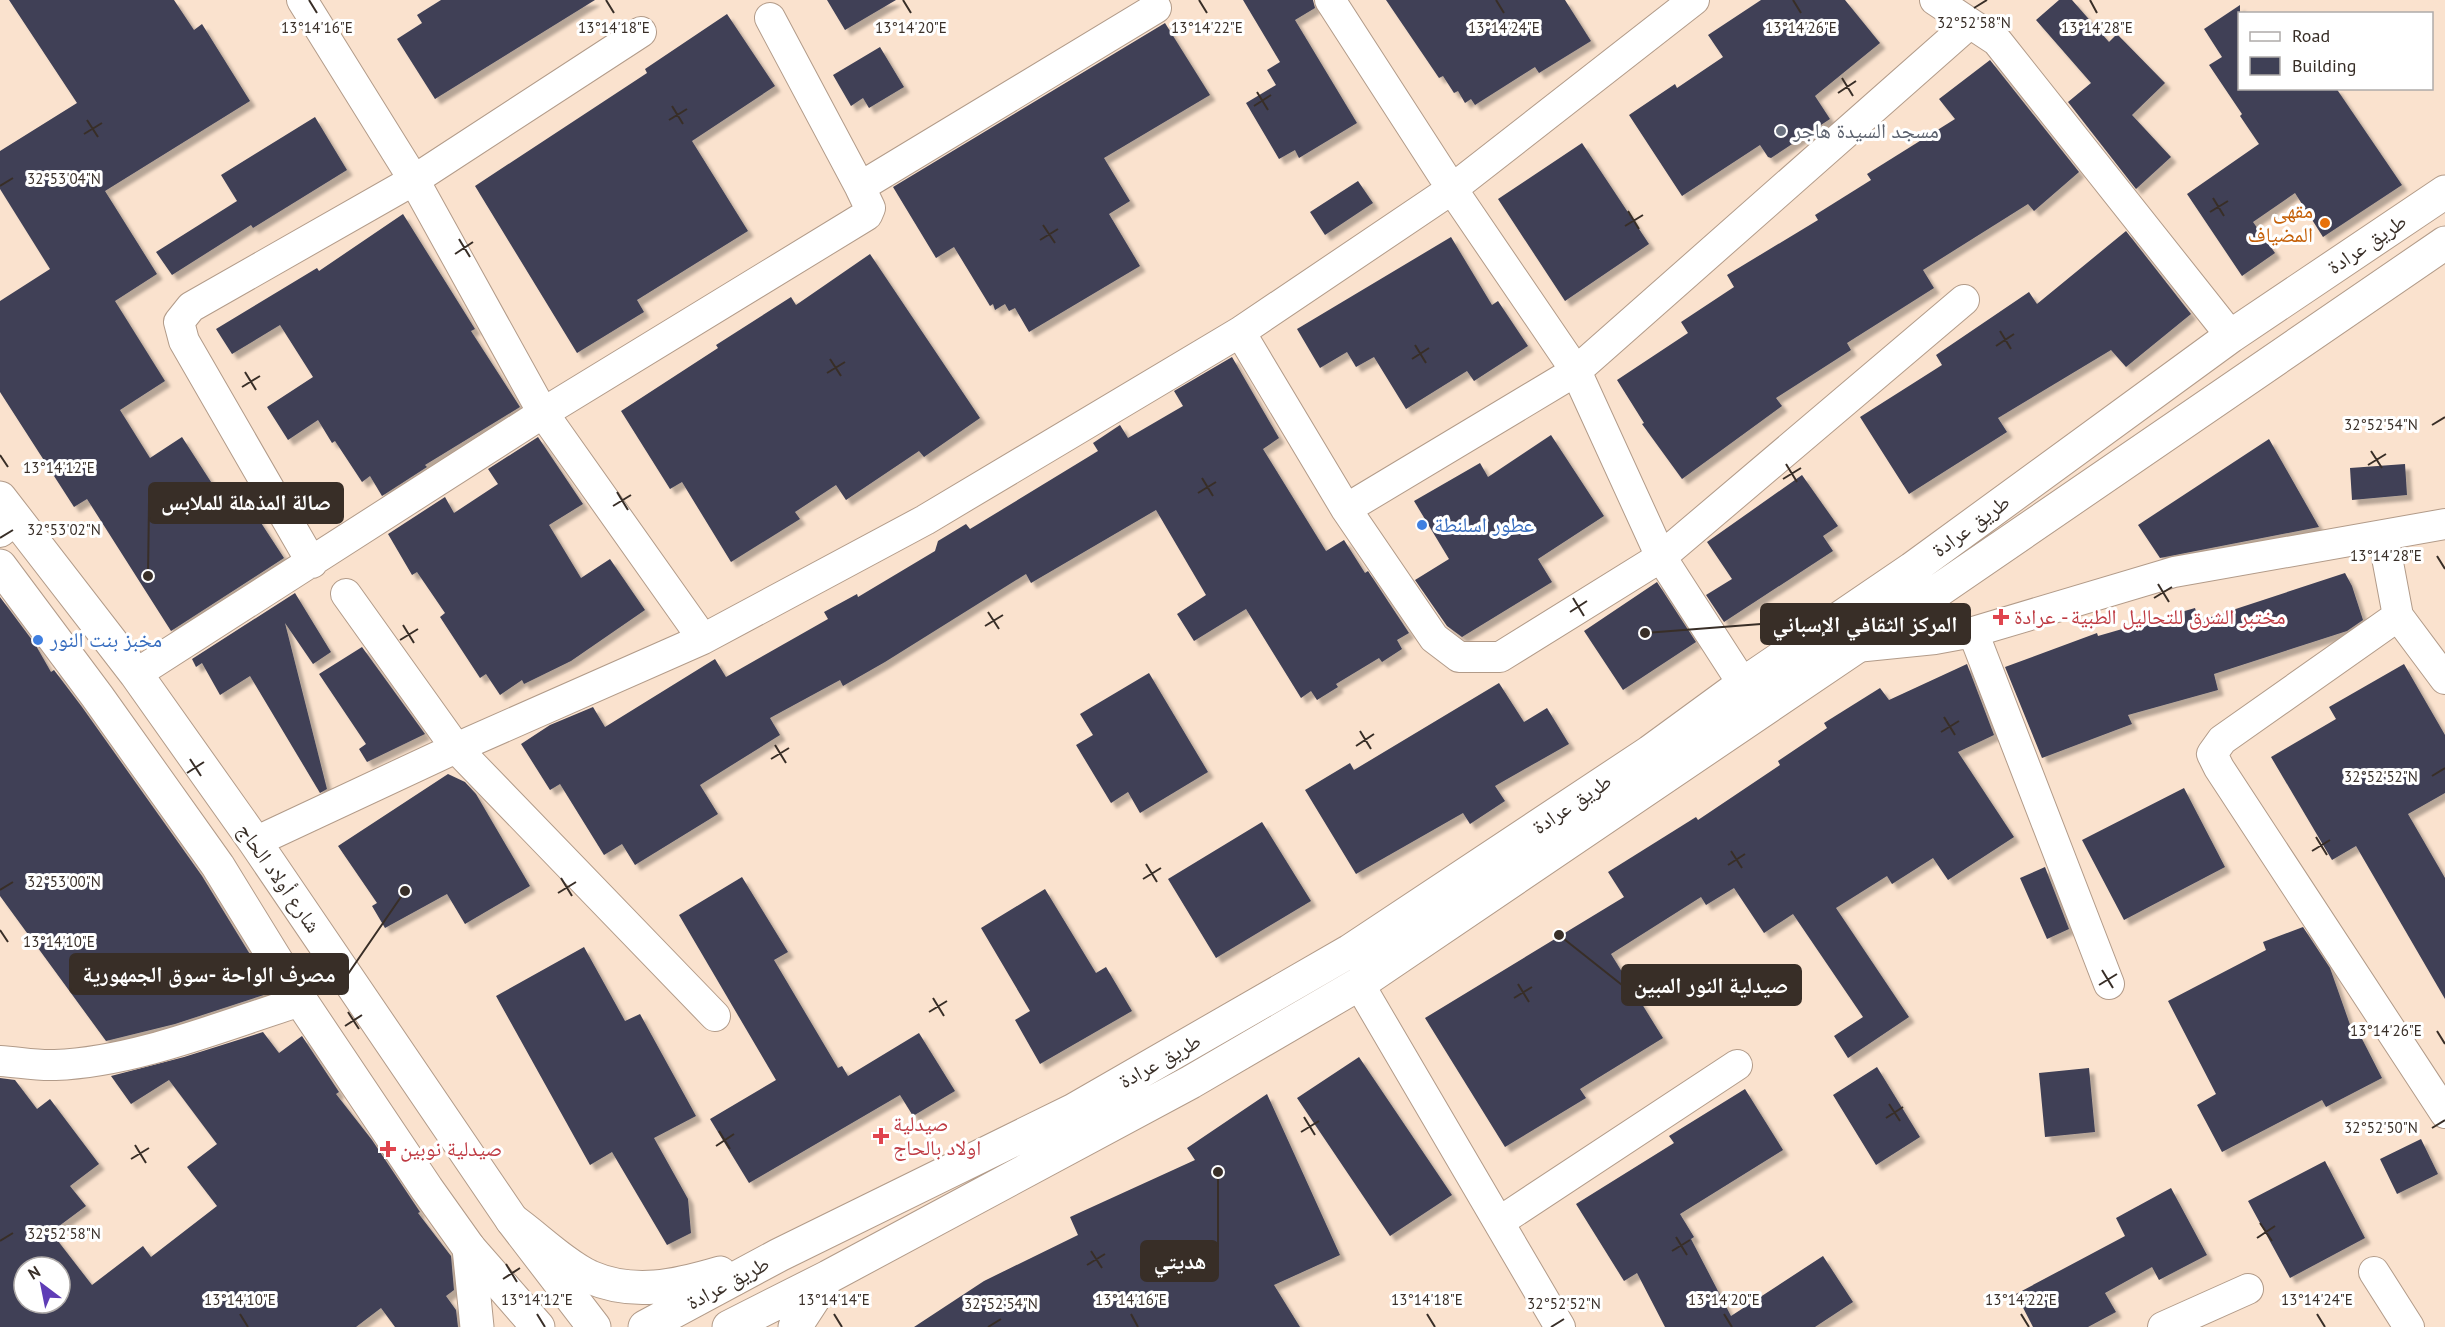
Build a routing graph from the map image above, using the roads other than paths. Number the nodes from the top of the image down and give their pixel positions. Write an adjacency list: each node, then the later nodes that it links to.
1 (302, 0): 9 (street)
2 (1330, 0): 11 (street)
3 (1694, 0): 11 (street)
4 (1935, 0): 7 (street)
5 (1156, 8): 10 (street)
6 (770, 18): 10 (street)
7 (1969, 24): 16 (street); 17 (street)
8 (641, 32): 9 (street)
9 (414, 180): 18 (street); 24 (street)
10 (860, 188): 18 (street)
11 (1452, 189): 15 (street); 17 (street)
12 (2445, 192): 16 (main road, طريق عرادة)
13 (2445, 243): 30 (main road, طريق عرادة)
14 (1964, 300): 23 (street)
15 (1240, 332): 19 (street); 29 (street)
16 (2231, 336): 33 (main road, طريق عرادة)
17 (1575, 371): 19 (street); 23 (street)
18 (543, 413): 24 (street); 29 (street)
19 (1346, 509): 23 (street)
20 (6, 517): 31 (main road, شارع أولاد الحاج)
21 (2445, 524): 22 (street)
22 (2383, 536): 27 (street); 28 (street)
23 (1661, 557): 33 (street)
24 (312, 562): 31 (street)
25 (0, 566): 38 (main road, شارع أولاد الحاج)
26 (346, 594): 34 (street)
27 (2398, 616): 32 (street); 42 (street)
28 (1973, 632): 30 (street); 37 (street)
29 (703, 639): 34 (street)
30 (1856, 647): 36 (main road, طريق عرادة)
31 (136, 674): 35 (main road, شارع أولاد الحاج)
32 (2445, 680)
33 (1743, 684): 46 (main road, طريق عرادة)
34 (456, 748): 35 (street); 39 (street)
35 (255, 842): 43 (main road, شارع أولاد الحاج)
36 (1359, 984): 44 (street); 48 (main road, طريق عرادة)
37 (2109, 984)
38 (302, 1001): 40 (street); 45 (main road, شارع أولاد الحاج)
39 (715, 1016)
40 (0, 1061)
41 (1737, 1065): 44 (street)
42 (2445, 1113)
43 (512, 1220): 46 (main road); 52 (main road, شارع أولاد الحاج)
44 (1499, 1222): 56 (street)
45 (469, 1248): 50 (main road, شارع أولاد الحاج); 51 (main road)
46 (779, 1256): 53 (main road, طريق عرادة)
47 (2374, 1272): 58 (street)
48 (828, 1277): 54 (main road, طريق عرادة); 55 (main road)
49 (2248, 1289): 57 (street)
50 (536, 1325)
51 (477, 1327)
52 (594, 1327)
53 (645, 1327)
54 (729, 1327)
55 (795, 1327)
56 (1560, 1327)
57 (2163, 1327)
58 (2409, 1327)

